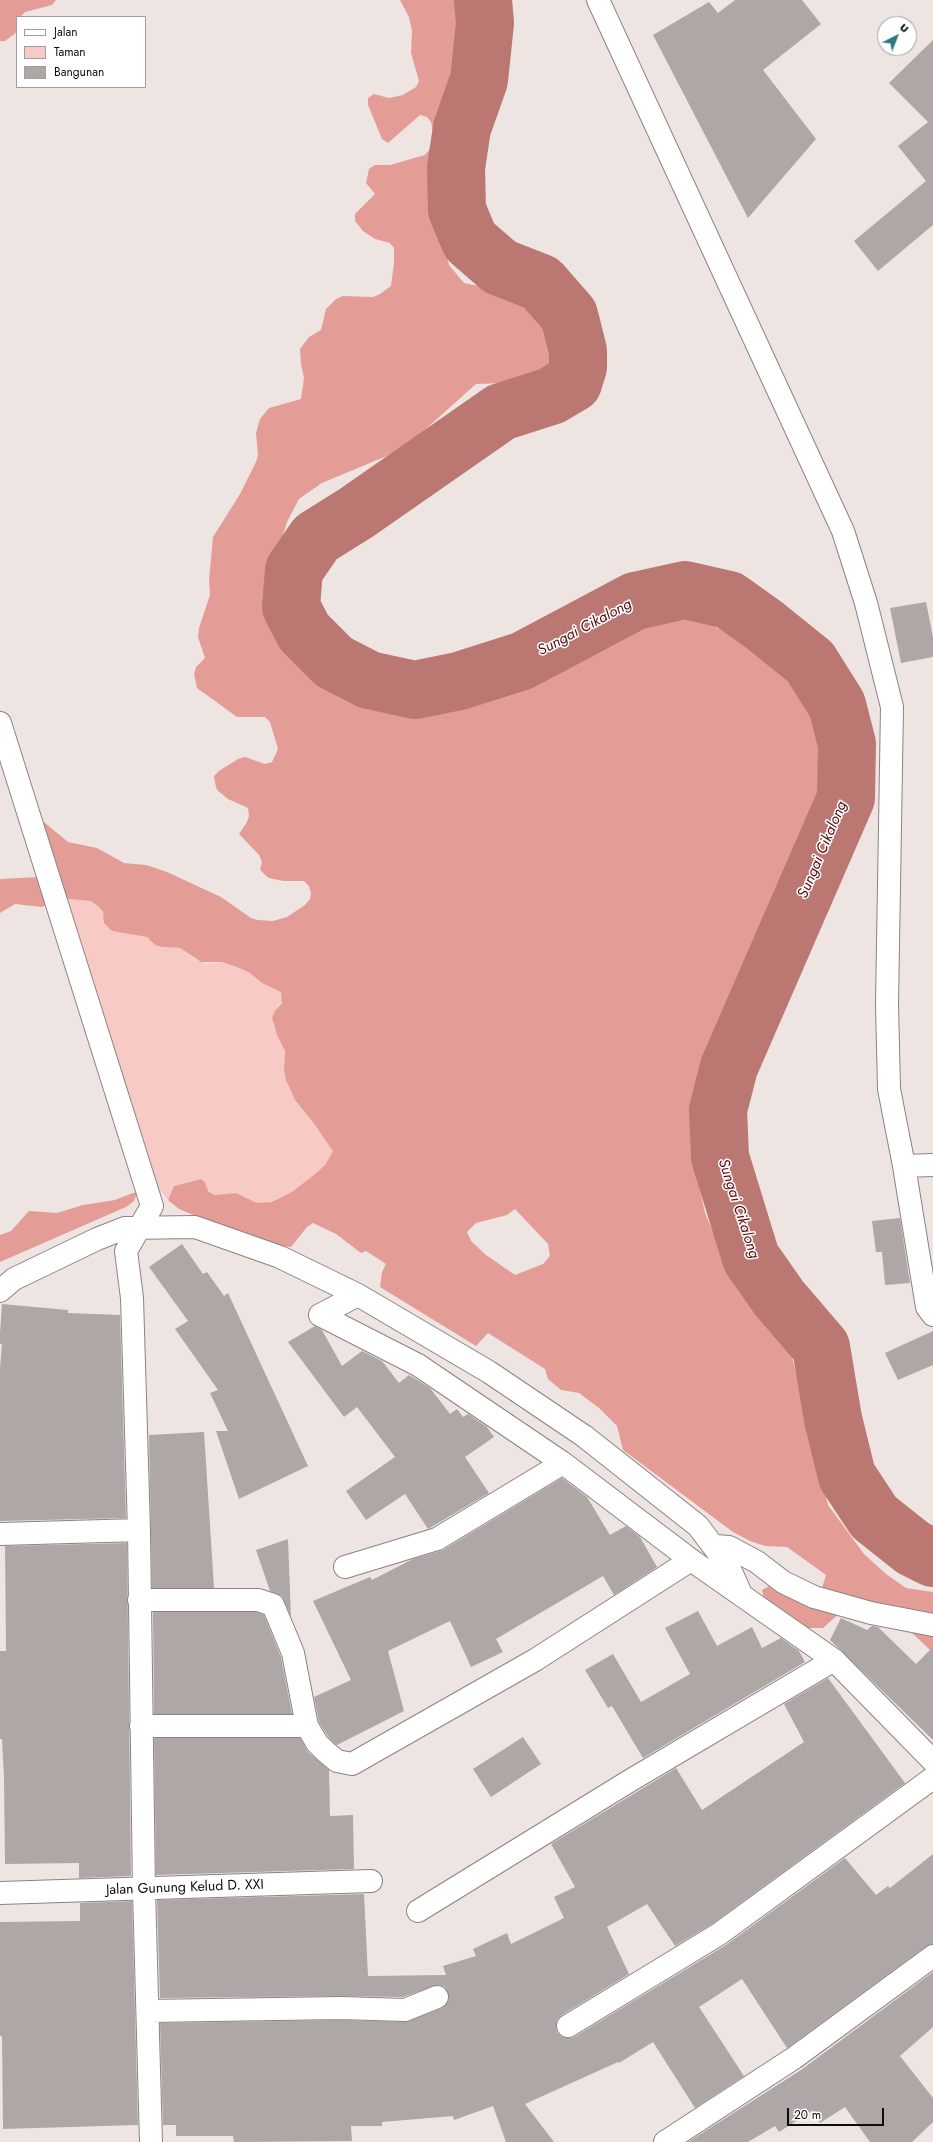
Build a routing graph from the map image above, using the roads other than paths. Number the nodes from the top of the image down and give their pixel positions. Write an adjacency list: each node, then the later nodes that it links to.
1 (598, 0): 4 (street)
2 (0, 723): 5 (street)
3 (933, 1165): 4 (street)
4 (904, 1166): 8 (street)
5 (138, 1228): 6 (street); 7 (street); 10 (street)
6 (0, 1291)
7 (358, 1294): 9 (street); 12 (street)
8 (933, 1315)
9 (563, 1463): 13 (street); 14 (street)
10 (139, 1530): 11 (street); 16 (street)
11 (0, 1534)
12 (715, 1546): 15 (street); 17 (street)
13 (691, 1560): 15 (street); 20 (street)
14 (346, 1567)
15 (741, 1594): 18 (street)
16 (139, 1600): 19 (street); 20 (street)
17 (933, 1625)
18 (834, 1660): 21 (street); 26 (street)
19 (141, 1726): 20 (street); 24 (street)
20 (307, 1726)
21 (933, 1761)
22 (933, 1778): 30 (street)
23 (371, 1881): 24 (street, Jalan Gunung Kelud D. XXI)
24 (144, 1890): 25 (street, Jalan Gunung Kelud D. XXI); 29 (street)
25 (0, 1893)
26 (418, 1911)
27 (933, 1956): 32 (street)
28 (438, 1997): 29 (street)
29 (148, 2011): 31 (street)
30 (568, 2026)
31 (151, 2142)
32 (665, 2142)

